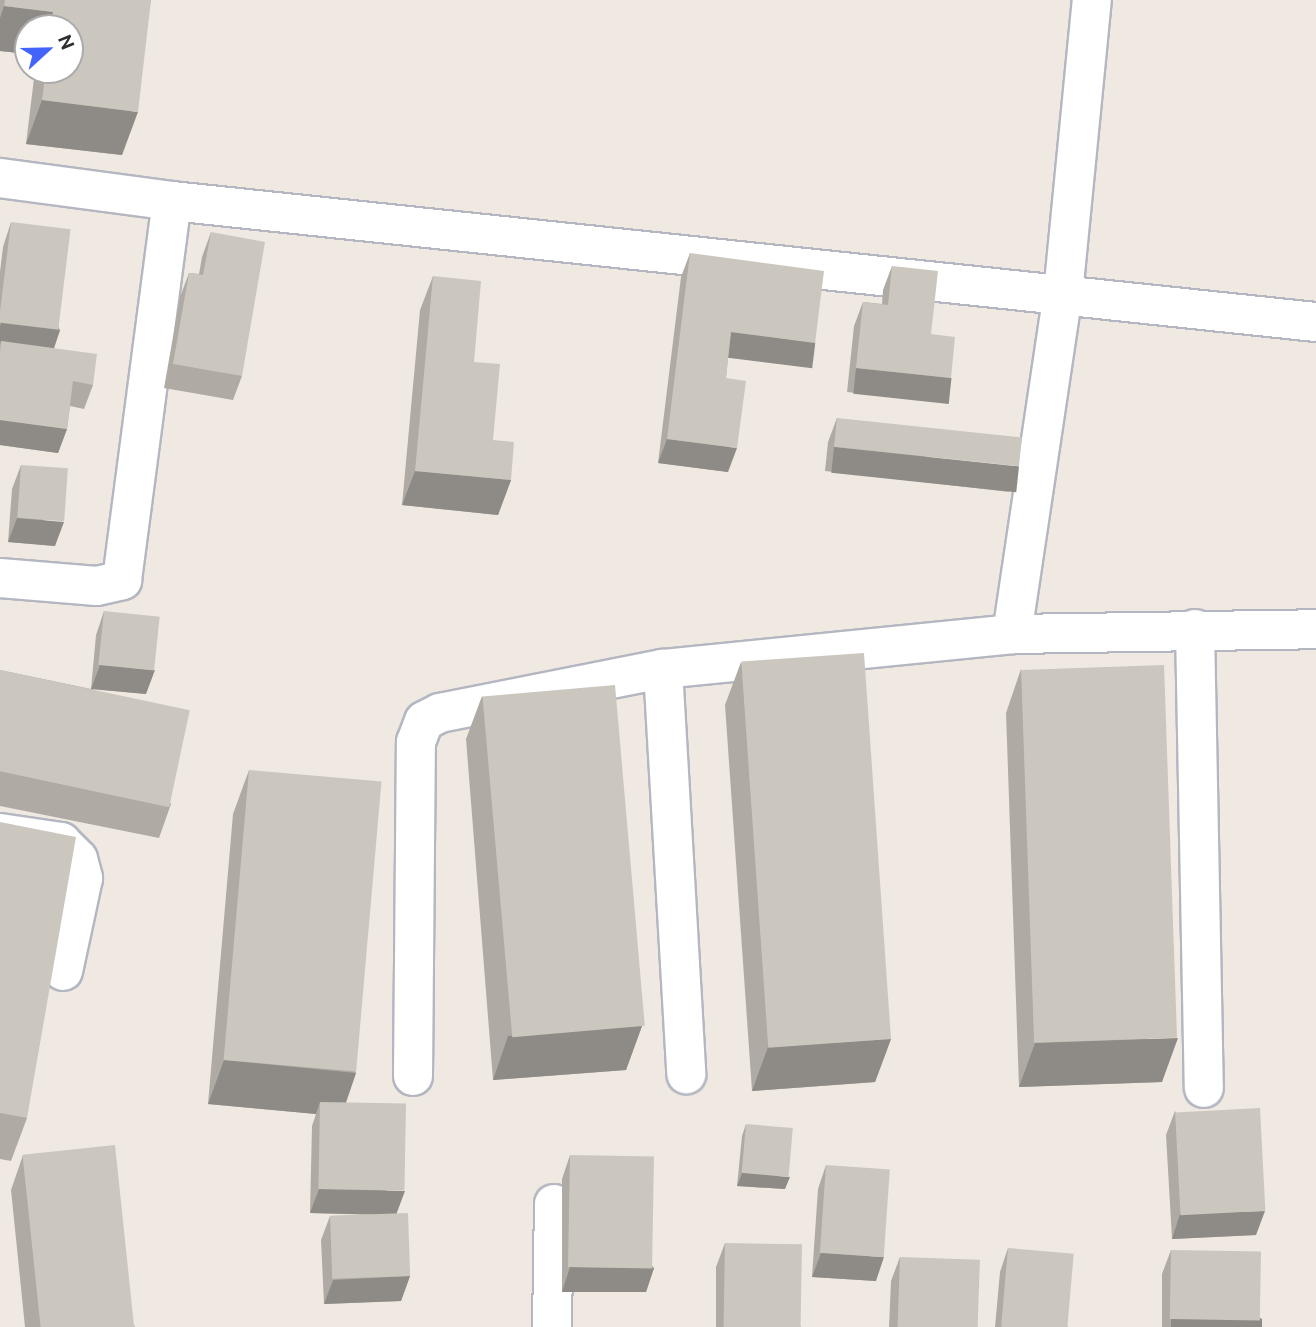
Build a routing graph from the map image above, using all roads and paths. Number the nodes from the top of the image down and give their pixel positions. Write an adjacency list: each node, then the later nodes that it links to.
1 (1093, 0): 4 (street)
2 (0, 178): 3 (street)
3 (172, 201): 4 (street); 6 (street)
4 (1063, 294): 5 (street); 9 (street)
5 (1316, 322)
6 (0, 578)
7 (1195, 629): 8 (street); 9 (street); 15 (street)
8 (1316, 629)
9 (1012, 634): 10 (street)
10 (663, 669): 13 (street); 14 (street)
11 (0, 833): 12 (street)
12 (64, 971)
13 (686, 1074)
14 (413, 1076)
15 (1203, 1088)
16 (554, 1204): 17 (street)
17 (552, 1327)

